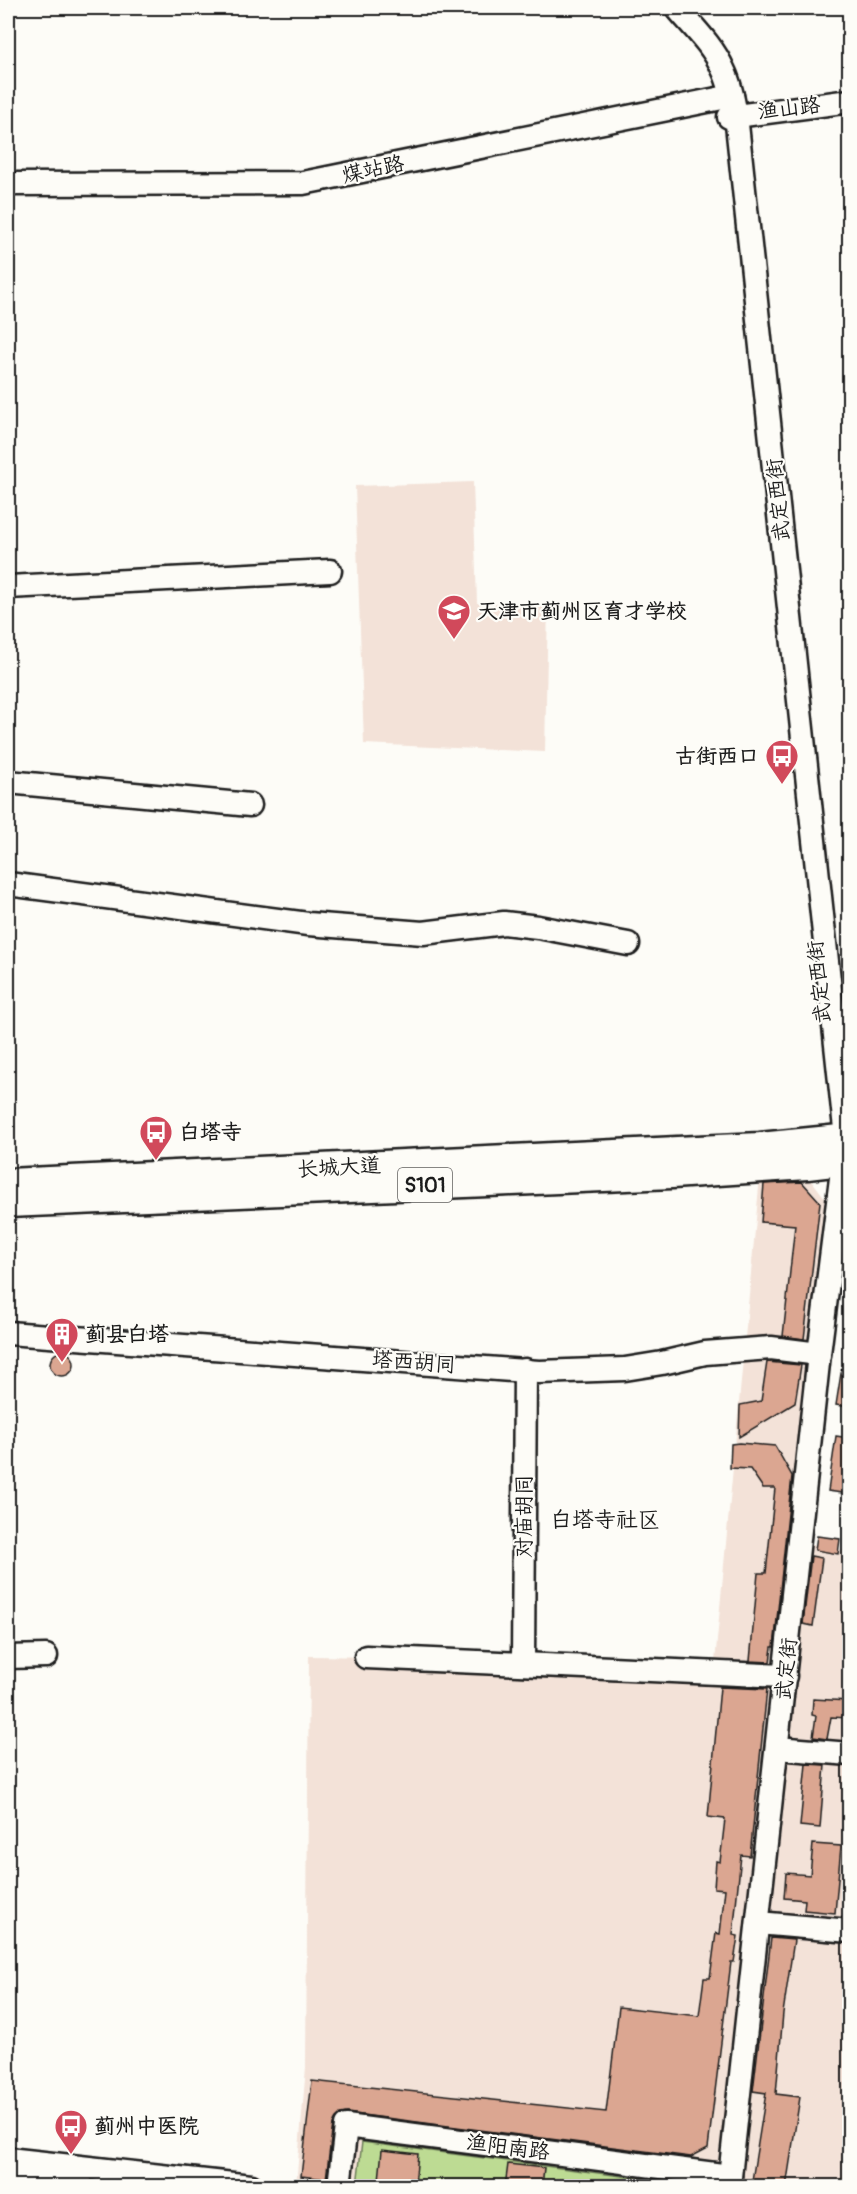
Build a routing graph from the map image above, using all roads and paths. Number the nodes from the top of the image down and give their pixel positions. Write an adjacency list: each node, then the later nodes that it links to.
1 (666, 8): 4 (street, 武定西街)
2 (677, 8): 4 (street, 武定西街)
3 (849, 100): 4 (street, 渔山路)
4 (731, 106): 5 (street, 煤站路); 12 (street, 武定西街)
5 (8, 184)
6 (330, 571): 7 (street)
7 (8, 586)
8 (8, 782): 9 (street)
9 (250, 805)
10 (8, 884): 11 (street)
11 (628, 944)
12 (844, 1147): 13 (main road, 长城大道 / S101); 14 (main road, 长城大道 / S101); 16 (street, 武定街)
13 (8, 1183)
14 (8, 1203)
15 (8, 1333): 17 (street, 塔西胡同)
16 (819, 1354): 17 (street, 塔西胡同); 22 (street, 武定街)
17 (525, 1370): 21 (street, 对庙胡同)
18 (46, 1656): 19 (street)
19 (8, 1657)
20 (366, 1657): 21 (street)
21 (523, 1663): 22 (street)
22 (785, 1676): 23 (street, 武定街)
23 (777, 1748): 24 (street); 25 (street, 武定街)
24 (849, 1754)
25 (758, 1923): 26 (street); 29 (street, 武定街)
26 (849, 1931)
27 (8, 2159): 31 (street)
28 (8, 2178): 30 (street)
29 (719, 2181): 32 (street, 渔阳南路)
30 (82, 2187)
31 (251, 2187)
32 (339, 2187)

